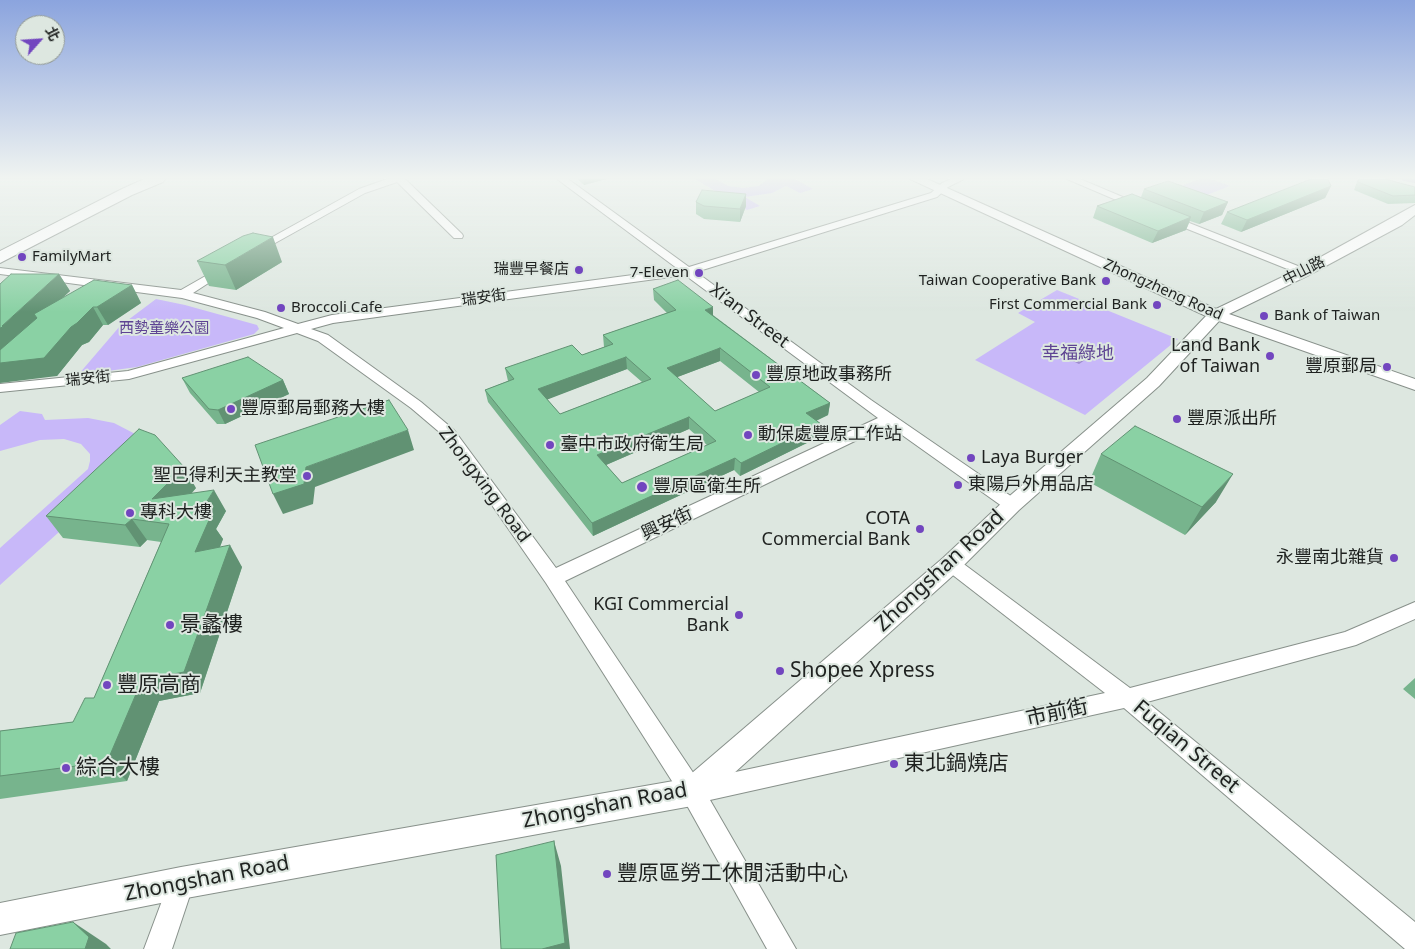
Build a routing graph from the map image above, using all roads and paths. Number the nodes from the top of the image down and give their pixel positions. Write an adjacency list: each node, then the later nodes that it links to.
1 (43, 223): 11 (main road)
2 (67, 223): 13 (main road)
3 (304, 223): 12 (street)
4 (445, 223): 10 (street)
5 (621, 223): 16 (street, Xi’an Street)
6 (843, 223): 16 (street, 瑞安街)
7 (1013, 223): 19 (street, Zhongzheng Road)
8 (1182, 223): 17 (street)
9 (1395, 223): 17 (street, 中山路)
10 (458, 236)
11 (0, 244)
12 (245, 256)
13 (0, 258)
14 (231, 264): 18 (street)
15 (0, 270): 18 (street, Zhongxing Road)
16 (687, 271): 20 (street, 瑞安街); 23 (street, Xi’an Street)
17 (1304, 272): 19 (street, 中山路)
18 (183, 294): 20 (street, Zhongxing Road)
19 (1216, 315): 21 (street, Zhongzheng Road); 24 (street, Zhongshan Road)
20 (297, 329): 22 (street, 瑞安街); 26 (street, Zhongxing Road)
21 (1415, 385)
22 (0, 388)
23 (889, 419): 24 (street, Xi’an Street); 26 (street, 興安街)
24 (1012, 505): 25 (street, Zhongshan Road)
25 (951, 564): 28 (street, Fuqian Street); 29 (street, Zhongshan Road)
26 (553, 578): 29 (street, Zhongxing Road)
27 (1415, 610): 28 (street, 市前街)
28 (1128, 698): 29 (street, 市前街); 32 (street, Fuqian Street)
29 (692, 792): 30 (street, Zhongshan Road); 34 (street, Zhongxing Road)
30 (181, 883): 31 (street, Zhongshan Road); 33 (street)
31 (0, 920)
32 (1415, 939)
33 (158, 949)
34 (782, 949)

